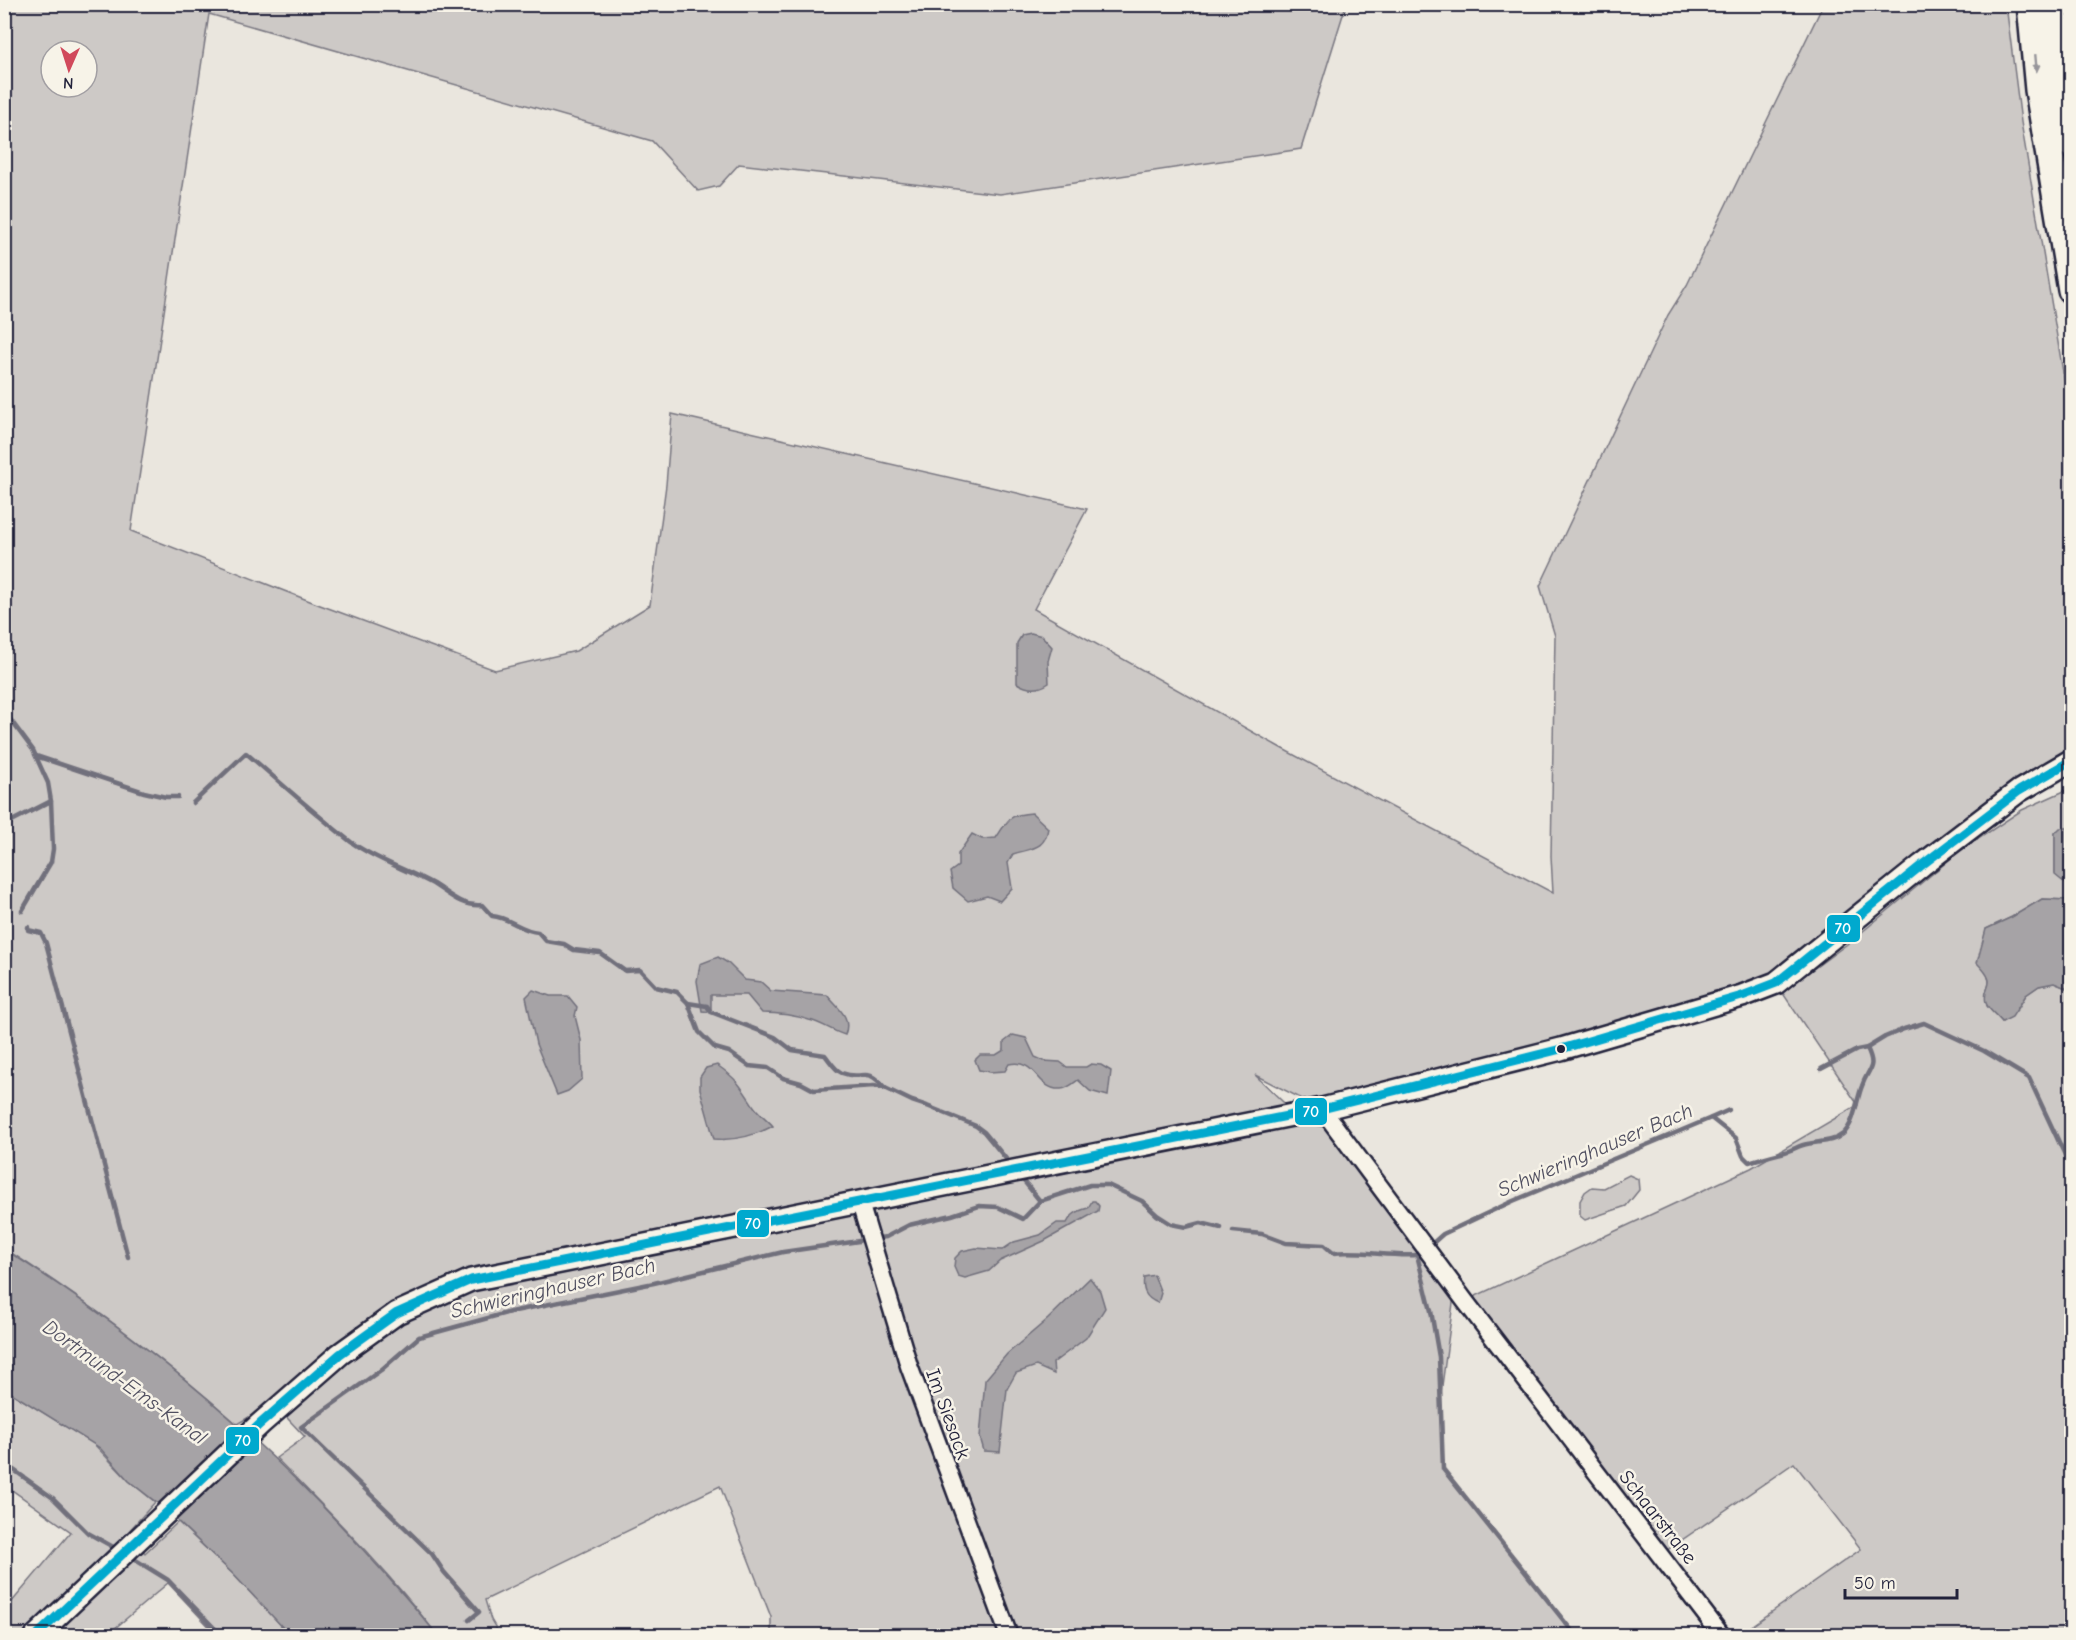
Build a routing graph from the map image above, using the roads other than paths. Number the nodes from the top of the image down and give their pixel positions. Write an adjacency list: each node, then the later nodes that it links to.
1 (2031, 4): 4 (main road, one-way to 4)
2 (2054, 4): 3 (main road)
3 (2072, 144)
4 (2072, 290)
5 (2072, 760): 7 (street)
6 (2072, 774): 7 (street)
7 (2019, 791): 8 (street)
8 (1322, 1109): 9 (street); 12 (street, Schaarstraße)
9 (860, 1203): 10 (street); 11 (street, Im Siesack)
10 (36, 1635)
11 (1009, 1635)
12 (1722, 1635)

